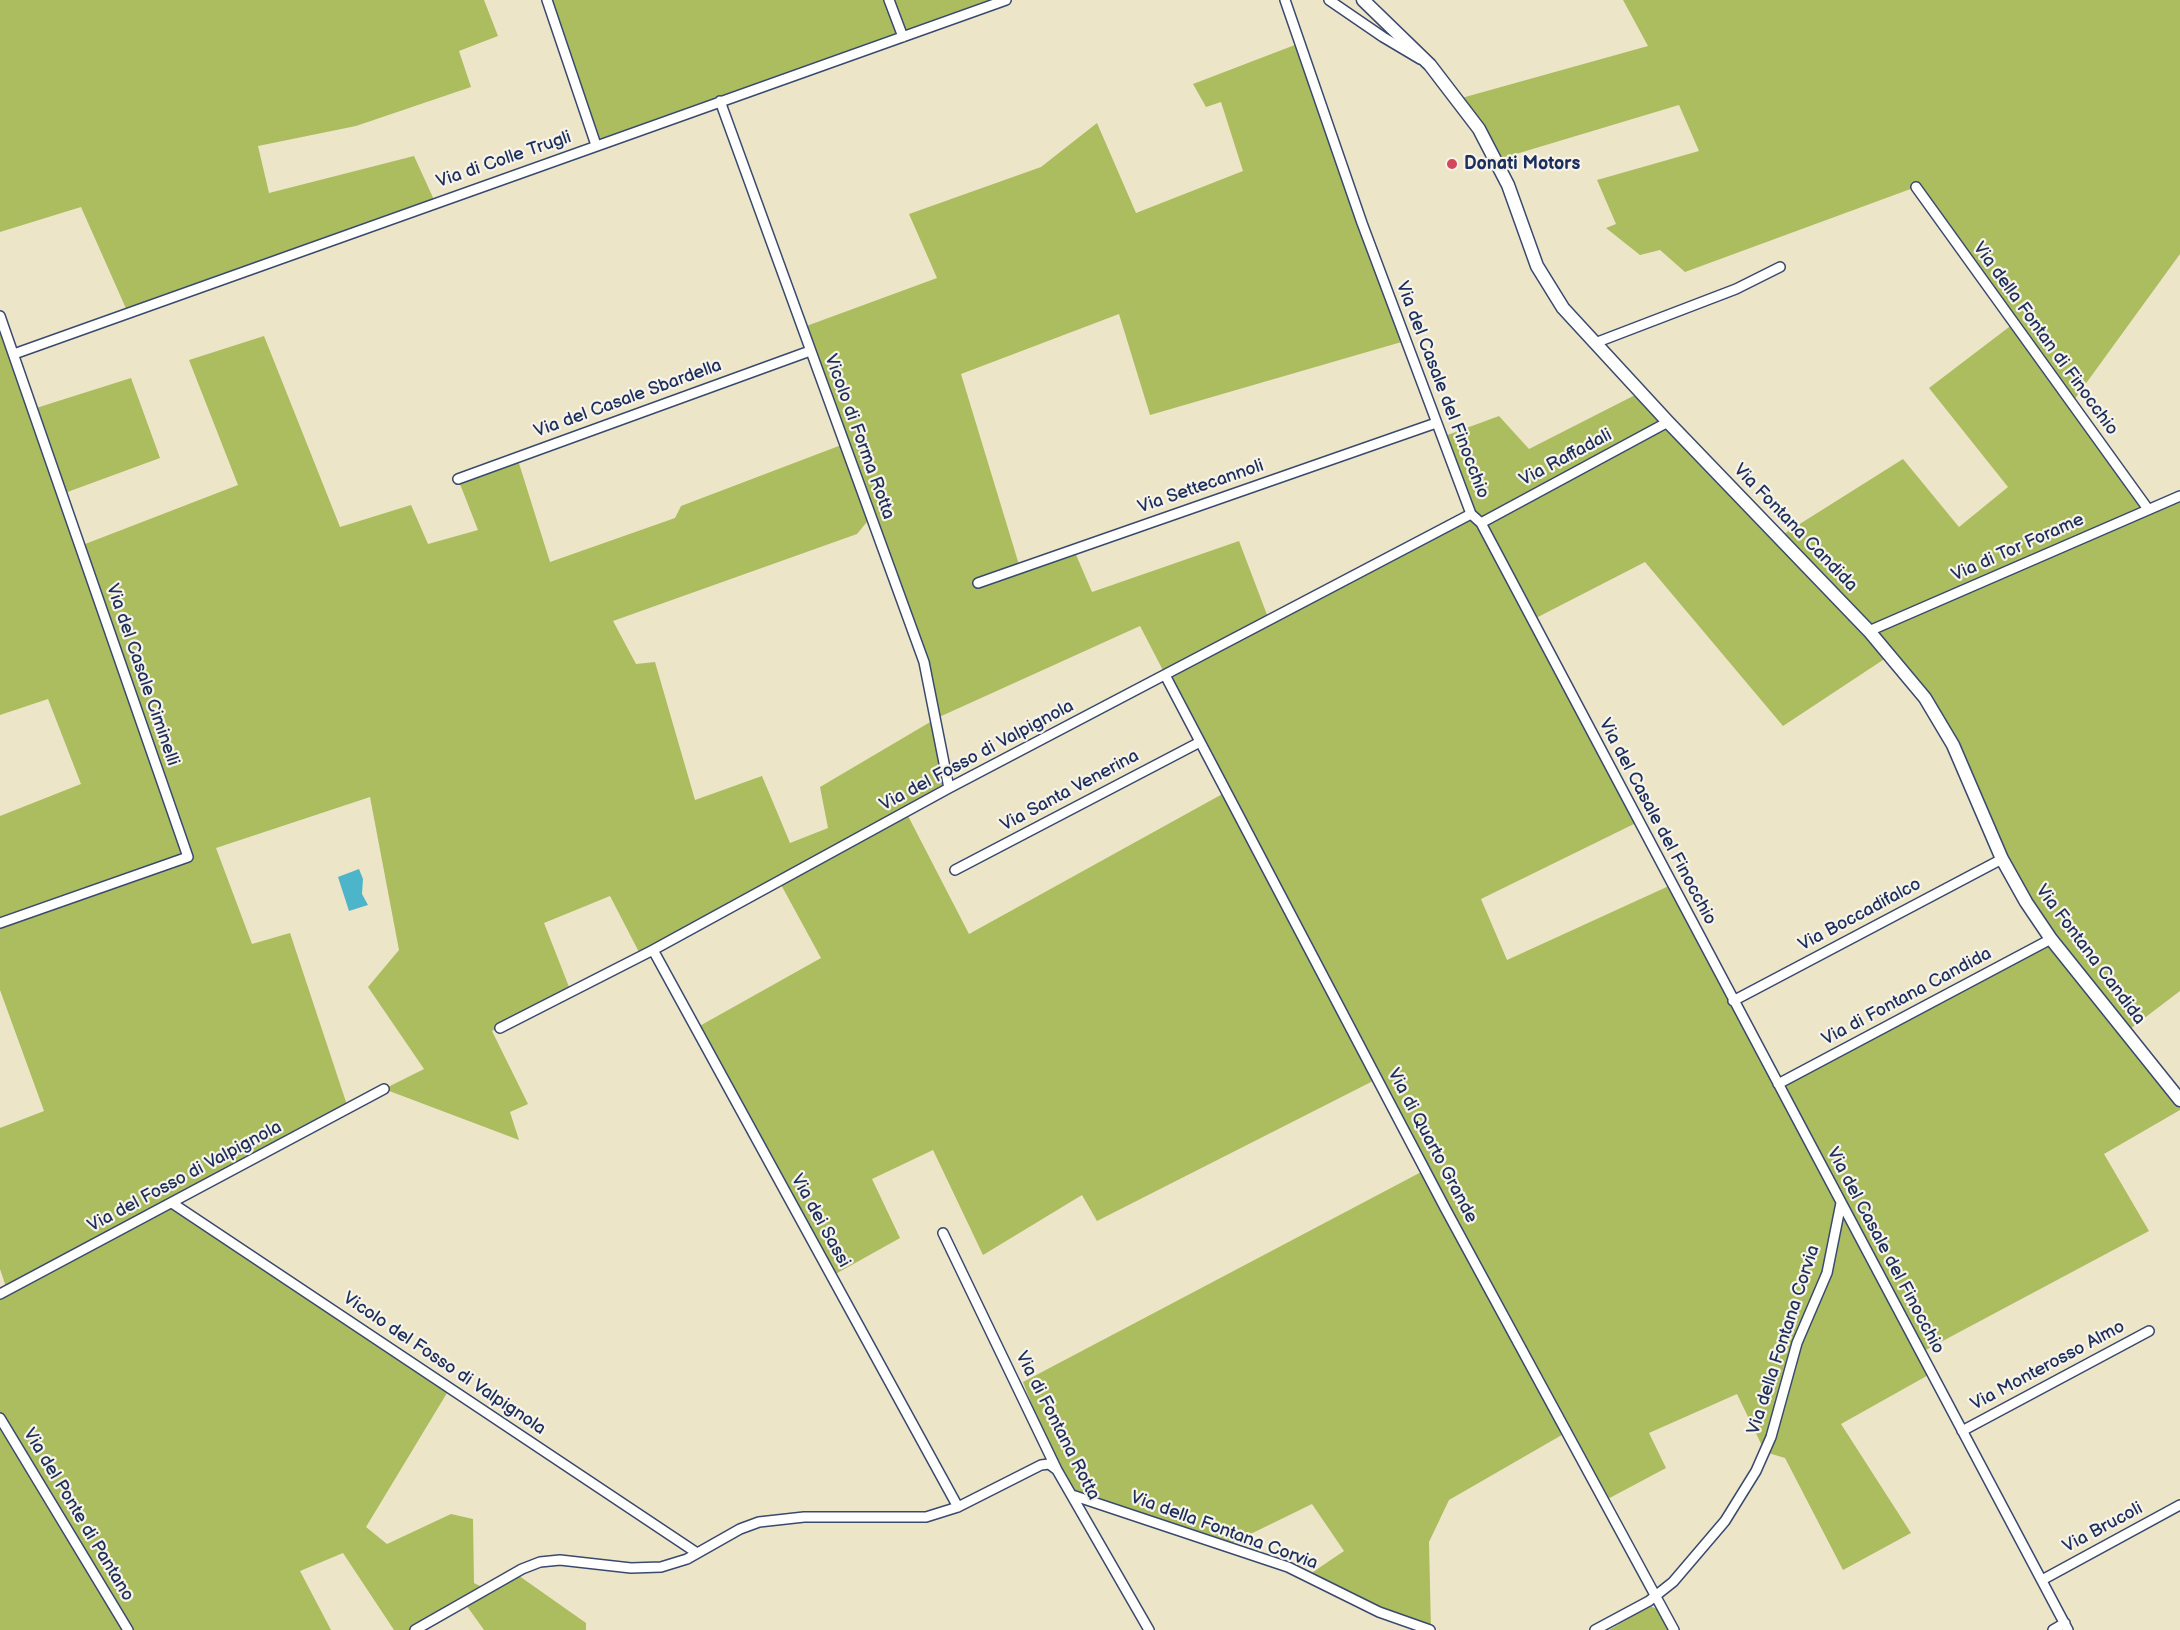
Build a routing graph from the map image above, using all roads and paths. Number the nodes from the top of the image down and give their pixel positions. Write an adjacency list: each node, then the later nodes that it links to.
1 (547, 0): 10 (street)
2 (889, 0): 7 (street)
3 (1006, 0): 7 (street, Via di Colle Trugli)
4 (1285, 0): 18 (street, Via del Casale del Finocchio)
5 (1329, 0): 8 (street)
6 (1363, 0): 8 (main road, Via Fontana Candida)
7 (903, 37): 9 (street, Via di Colle Trugli)
8 (1430, 64): 14 (main road, Via Fontana Candida)
9 (720, 102): 10 (street, Via di Colle Trugli); 15 (street, Vicolo di Forma Rotta)
10 (596, 146): 16 (street, Via di Colle Trugli)
11 (1916, 187): 21 (street, Via della Fontan di Finocchio)
12 (1780, 267): 14 (street)
13 (0, 316): 16 (street, Via del Casale Ciminelli)
14 (1595, 343): 17 (main road, Via Fontana Candida)
15 (810, 351): 19 (street, Via del Casale Sbardella); 28 (street, Vicolo di Forma Rotta)
16 (14, 354): 31 (street, Via del Casale Ciminelli)
17 (1668, 422): 23 (street, Via Raffadali); 25 (main road, Via Fontana Candida)
18 (1436, 423): 22 (street, Via del Casale del Finocchio); 24 (street, Via Settecannoli)
19 (458, 479)
20 (2180, 496): 21 (street, Via di Tor Forame)
21 (2148, 510): 25 (street, Via di Tor Forame)
22 (1471, 513): 23 (street, Via del Casale del Finocchio); 26 (street, Via del Fosso di Valpignola)
23 (1481, 523): 34 (street, Via del Casale del Finocchio)
24 (978, 583)
25 (1869, 631): 29 (main road, Via Fontana Candida)
26 (1165, 675): 27 (street, Via di Quarto Grande); 28 (street, Via del Fosso di Valpignola)
27 (1200, 742): 30 (street, Via Santa Venerina); 52 (street, Via di Quarto Grande)
28 (949, 788): 33 (street, Via del Fosso di Valpignola)
29 (2002, 859): 32 (main road, Via Fontana Candida); 34 (street, Via Boccadifalco)
30 (956, 870)
31 (0, 923)
32 (2052, 939): 36 (street, Via di Fontana Candida); 38 (main road, Via Fontana Candida)
33 (653, 950): 35 (street, Via del Fosso di Valpignola); 49 (street, Via dei Sassi)
34 (1733, 1001): 36 (street, Via del Casale del Finocchio)
35 (500, 1028)
36 (1778, 1084): 40 (street, Via del Casale del Finocchio)
37 (384, 1089): 39 (street, Via del Fosso di Valpignola)
38 (2180, 1100)
39 (172, 1203): 42 (street, Via del Fosso di Valpignola); 50 (street, Vicolo del Fosso di Valpignola)
40 (1841, 1203): 45 (street, Via del Casale del Finocchio); 52 (street, Via della Fontana Corvia)
41 (943, 1233): 46 (street, Via di Fontana Rotta)
42 (0, 1294)
43 (2149, 1330): 45 (street, Via Monterosso Almo)
44 (0, 1418): 54 (street, Via del Ponte di Pantano)
45 (1962, 1431): 51 (street, Via del Casale del Finocchio)
46 (1057, 1470): 47 (street, Via di Fontana Rotta); 49 (street)
47 (1072, 1495): 56 (street, Via di Fontana Rotta); 57 (street, Via della Fontana Corvia)
48 (2180, 1505): 51 (street, Via Brucoli)
49 (958, 1507): 50 (street)
50 (698, 1553): 55 (street)
51 (2042, 1580): 53 (street, Via del Casale del Finocchio)
52 (1656, 1597): 58 (street, Via della Fontana Corvia); 59 (street, Via di Quarto Grande)
53 (2066, 1627): 60 (street)
54 (128, 1630)
55 (415, 1630)
56 (1149, 1630)
57 (1430, 1630)
58 (1595, 1630)
59 (1674, 1630)
60 (2053, 1630)

